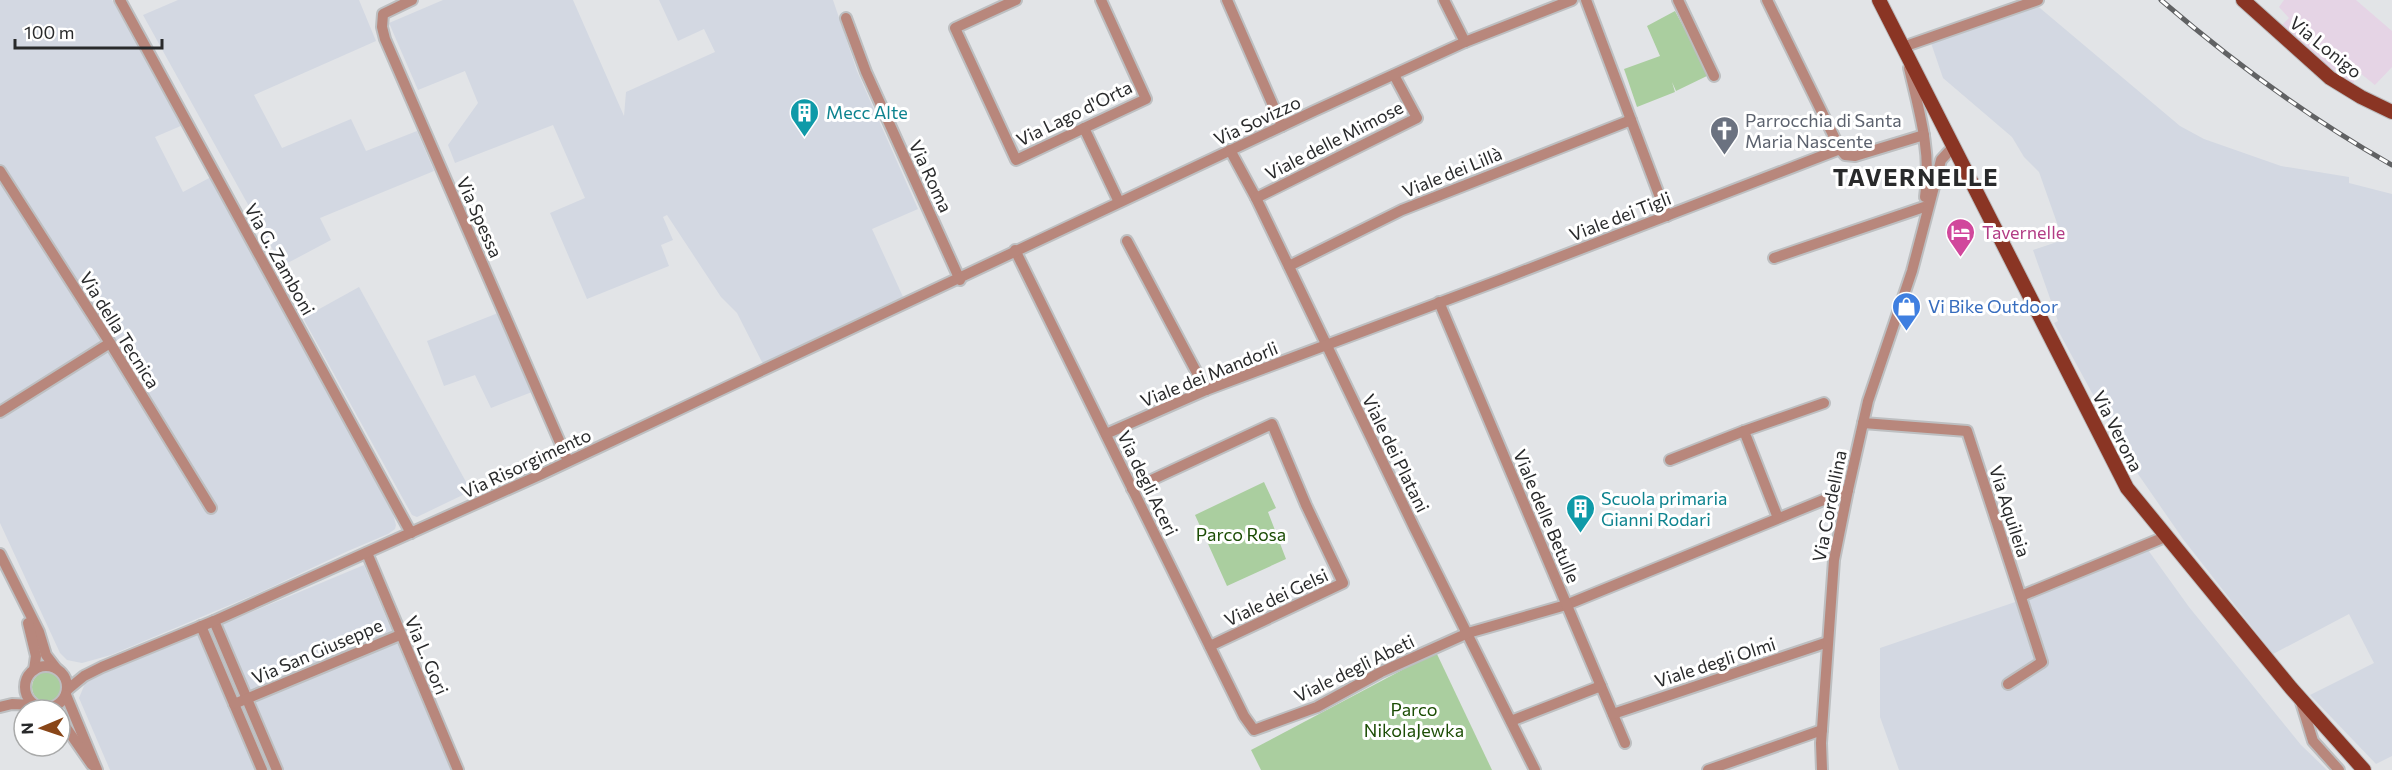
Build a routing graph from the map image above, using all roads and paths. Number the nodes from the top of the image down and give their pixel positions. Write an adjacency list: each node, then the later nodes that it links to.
1 (120, 0): 56 (street, Via G. Zamboni)
2 (412, 0): 51 (street, Via Spessa)
3 (1016, 0): 25 (street, Via Lago d'Orta)
4 (1101, 0): 25 (street, Via Lago d'Orta)
5 (1227, 0): 24 (street)
6 (1444, 0): 16 (street)
7 (1572, 0): 14 (street, Via Sovizzo)
8 (1586, 0): 23 (street)
9 (1678, 0): 19 (street)
10 (1767, 0): 28 (street)
11 (1879, 0): 17 (main road, Via Verona)
12 (2038, 0): 17 (street)
13 (2243, 0): 20 (main road, Via Lonigo)
14 (1556, 3): 16 (street, Via Sovizzo)
15 (846, 18): 40 (street, Via Roma)
16 (1465, 42): 18 (street, Via Sovizzo)
17 (1904, 50): 26 (street, Via Cordellina); 27 (main road, Via Verona)
18 (1394, 75): 24 (street, Via Sovizzo); 31 (street, Viale delle Mimose)
19 (1714, 76)
20 (2361, 97): 21 (main road, Via Lonigo); 22 (main road, Via Lonigo)
21 (2392, 105)
22 (2392, 112)
23 (1631, 120): 34 (street); 39 (street, Viale dei Lillà)
24 (1282, 126): 29 (street, Via Sovizzo)
25 (1084, 129): 32 (street)
26 (1924, 135): 28 (street); 33 (street, Via Cordellina)
27 (1953, 147): 37 (street, Via Cordellina); 57 (main road, Via Verona)
28 (1840, 148): 34 (street, Viale dei Tigli)
29 (1230, 150): 31 (street, Viale dei Platani); 32 (street, Via Sovizzo)
30 (0, 171): 42 (street, Via della Tecnica)
31 (1256, 198): 39 (street, Viale dei Platani)
32 (1119, 202): 36 (street, Via Sovizzo)
33 (1924, 207): 37 (street, Via Cordellina); 38 (street)
34 (1667, 216): 41 (street, Viale dei Tigli)
35 (1127, 241): 44 (street)
36 (1015, 250): 40 (street, Via Sovizzo); 49 (street, Via degli Aceri)
37 (1916, 256): 47 (street, Via Cordellina)
38 (1774, 258)
39 (1289, 266): 43 (street, Viale dei Platani)
40 (960, 280): 51 (street, Via Risorgimento)
41 (1438, 302): 43 (street, Viale dei Tigli); 62 (street, Viale delle Betulle)
42 (110, 343): 46 (street); 54 (street, Via della Tecnica)
43 (1326, 345): 44 (street, Viale dei Mandorli); 65 (street, Viale dei Platani)
44 (1206, 390): 49 (street, Viale dei Mandorli)
45 (1824, 403): 48 (street)
46 (0, 412)
47 (1863, 423): 53 (street, Via Cordellina); 60 (street, Via Aquileia)
48 (1744, 431): 50 (street); 55 (street)
49 (1106, 434): 52 (street, Via degli Aceri)
50 (1670, 460)
51 (568, 461): 56 (street, Via Risorgimento)
52 (1132, 489): 68 (street, Via degli Aceri); 68 (street, Viale dei Gelsi)
53 (1848, 490): 55 (street, Viale degli Abeti); 67 (street, Via Cordellina)
54 (211, 508)
55 (1778, 518): 62 (street, Viale degli Abeti)
56 (411, 533): 58 (street, Via Risorgimento)
57 (2165, 537): 60 (street); 79 (main road, Via Verona)
58 (367, 553): 63 (street, Via Risorgimento); 66 (street, Via L. Gori)
59 (0, 554): 61 (street)
60 (2021, 596): 72 (street, Via Aquileia)
61 (20, 597): 70 (street); 71 (street)
62 (1566, 605): 65 (street, Viale degli Abeti); 73 (street, Viale delle Betulle)
63 (214, 621): 64 (street, Via Risorgimento); 78 (street)
64 (201, 626): 69 (street, Via Risorgimento); 80 (street)
65 (1468, 633): 83 (street, Viale dei Platani); 84 (street, Viale degli Abeti)
66 (400, 635): 78 (street, Via San Giuseppe); 91 (street, Via L. Gori)
67 (1828, 642): 82 (street, Viale degli Olmi); 85 (street, Via Cordellina)
68 (1210, 646): 84 (street, Via degli Aceri)
69 (102, 667): 71 (street); 75 (street)
70 (34, 670): 71 (street); 74 (street)
71 (59, 671): 75 (street)
72 (2008, 684)
73 (1601, 686): 82 (street, Viale delle Betulle); 83 (street)
74 (24, 687): 76 (street); 81 (street)
75 (67, 692): 77 (street); 88 (street)
76 (28, 698)
77 (63, 698)
78 (247, 699): 80 (street, Via San Giuseppe); 90 (street)
79 (2300, 699): 95 (street, Via Verona); 96 (main road, Via Verona)
80 (234, 704): 89 (street)
81 (0, 706)
82 (1613, 714): 87 (street, Viale delle Betulle)
83 (1511, 721): 92 (street, Viale dei Platani)
84 (1254, 730)
85 (1822, 730): 93 (street); 94 (street, Via Cordellina)
86 (72, 736): 88 (street)
87 (1625, 743)
88 (97, 770)
89 (262, 770)
90 (277, 770)
91 (458, 770)
92 (1535, 770)
93 (1708, 770)
94 (1822, 770)
95 (2339, 770)
96 (2364, 770)

